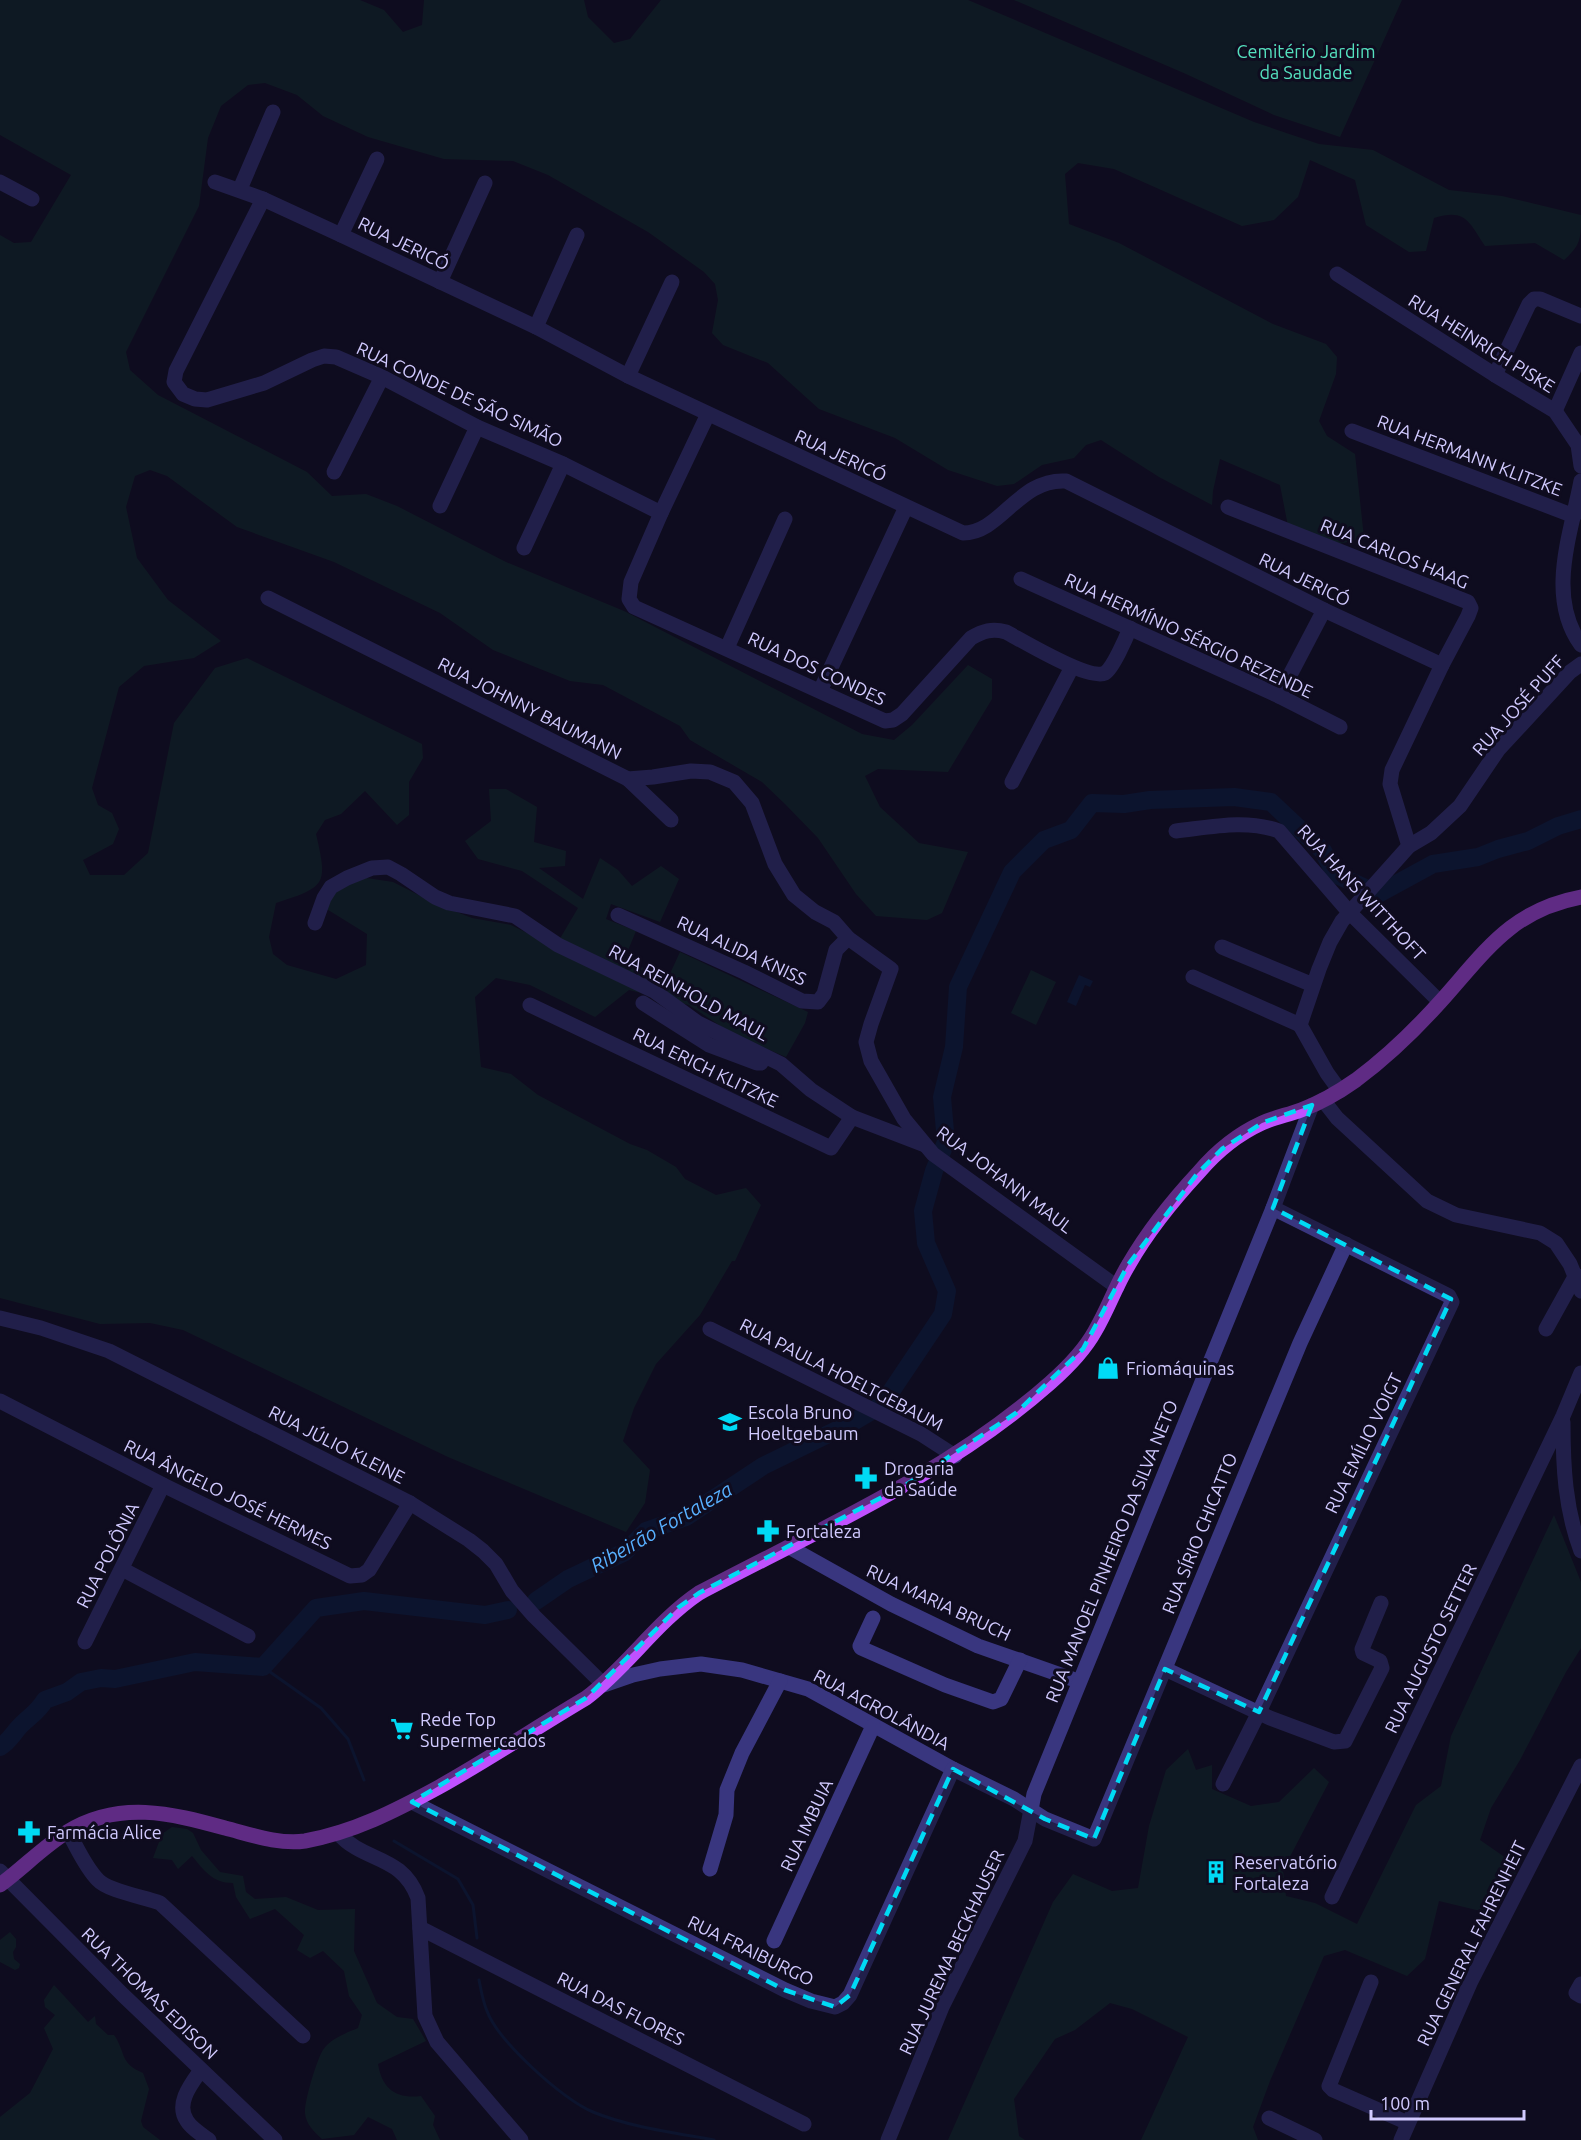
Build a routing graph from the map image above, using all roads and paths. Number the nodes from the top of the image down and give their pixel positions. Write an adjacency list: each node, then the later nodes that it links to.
1 (273, 112): 6 (street)
2 (377, 159): 9 (street)
3 (0, 182): 7 (street)
4 (215, 182): 6 (street, RUA JERICÓ)
5 (485, 183): 12 (street)
6 (240, 189): 8 (street, RUA JERICÓ)
7 (33, 199)
8 (263, 199): 9 (street, RUA JERICÓ); 19 (street, RUA CONDE DE SÃO SIMÃO)
9 (341, 235): 12 (street, RUA JERICÓ)
10 (577, 235): 15 (street)
11 (1337, 274): 17 (street, RUA HEINRICH PISKE)
12 (440, 282): 15 (street, RUA JERICÓ)
13 (672, 282): 18 (street)
14 (1581, 315): 17 (street)
15 (536, 327): 18 (street, RUA JERICÓ)
16 (1581, 353): 20 (street)
17 (1495, 375): 20 (street, RUA HEINRICH PISKE)
18 (628, 376): 21 (street, RUA JERICÓ)
19 (382, 377): 22 (street, RUA CONDE DE SÃO SIMÃO); 26 (street)
20 (1555, 411): 25 (street, RUA HEINRICH PISKE)
21 (708, 414): 29 (street, RUA JERICÓ); 31 (street, RUA DOS CONDES)
22 (477, 427): 24 (street, RUA CONDE DE SÃO SIMÃO); 28 (street)
23 (1352, 430): 32 (street, RUA HERMANN KLITZKE)
24 (563, 464): 31 (street, RUA CONDE DE SÃO SIMÃO); 34 (street)
25 (1581, 465)
26 (334, 472)
27 (1581, 481): 32 (street)
28 (440, 506)
29 (906, 507): 37 (street, RUA JERICÓ); 44 (street)
30 (1228, 507): 42 (street, RUA CARLOS HAAG)
31 (660, 513): 40 (street, RUA DOS CONDES)
32 (1574, 516): 39 (street)
33 (785, 519): 40 (street)
34 (524, 548)
35 (1021, 579): 38 (street, RUA HERMÍNIO SÉRGIO REZENDE)
36 (268, 598): 47 (street, RUA JOHNNY BAUMANN)
37 (1324, 610): 42 (street, RUA JERICÓ); 45 (street)
38 (1130, 628): 43 (street, RUA DOS CONDES); 45 (street, RUA HERMÍNIO SÉRGIO REZENDE)
39 (1581, 645)
40 (727, 648): 44 (street, RUA DOS CONDES)
41 (1581, 664): 51 (street, RUA JOSÉ PUFF)
42 (1442, 665): 51 (street, RUA CARLOS HAAG)
43 (1072, 667): 44 (street, RUA DOS CONDES); 48 (street)
44 (820, 691)
45 (1279, 696): 46 (street, RUA HERMÍNIO SÉRGIO REZENDE)
46 (1340, 727)
47 (628, 779): 49 (street); 56 (street, RUA JOHNNY BAUMANN)
48 (1012, 782)
49 (671, 820)
50 (1176, 831): 53 (street, RUA HANS WITTHOFT)
51 (1409, 846): 53 (street, RUA JOSÉ PUFF)
52 (1581, 897): 60 (main road)
53 (1354, 907): 59 (street, RUA JOSÉ PUFF); 60 (street, RUA HANS WITTHOFT)
54 (618, 915): 56 (street, RUA ALIDA KNISS)
55 (315, 922): 64 (street, RUA REINHOLD MAUL)
56 (848, 938): 68 (street, RUA JOHANN MAUL)
57 (1222, 947): 59 (street)
58 (1192, 977): 63 (street)
59 (1314, 985): 63 (street, RUA JOSÉ PUFF)
60 (1440, 1002): 65 (main road)
61 (643, 1003): 64 (street)
62 (530, 1005): 67 (street, RUA ERICH KLITZKE)
63 (1300, 1025): 65 (street)
64 (769, 1059): 67 (street, RUA REINHOLD MAUL)
65 (1340, 1091): 66 (main road)
66 (1317, 1103): 69 (street, RUA MANOEL PINHEIRO DA SILVA NETO); 71 (street); 72 (main road)
67 (852, 1117): 68 (street, RUA REINHOLD MAUL)
68 (929, 1150): 72 (street, RUA JOHANN MAUL)
69 (1273, 1208): 70 (street, RUA EMÍLIO VOIGT); 92 (street, RUA MANOEL PINHEIRO DA SILVA NETO)
70 (1346, 1244): 90 (street, RUA SÍRIO CHICATTO); 94 (street, RUA EMÍLIO VOIGT)
71 (1579, 1282): 75 (street)
72 (1117, 1287): 79 (main road)
73 (0, 1318): 81 (street, RUA JÚLIO KLEINE)
74 (710, 1329): 79 (street, RUA PAULA HOELTGEBAUM)
75 (1546, 1329)
76 (1580, 1379): 78 (street, RUA AUGUSTO SETTER)
77 (0, 1401): 80 (street, RUA ÂNGELO JOSÉ HERMES)
78 (1563, 1416): 83 (street); 106 (street, RUA AUGUSTO SETTER)
79 (955, 1456): 82 (main road)
80 (163, 1485): 81 (street, RUA ÂNGELO JOSÉ HERMES); 84 (street, RUA POLÔNIA)
81 (410, 1503): 93 (street, RUA JÚLIO KLEINE)
82 (789, 1547): 89 (street, RUA MARIA BRUCH); 93 (main road)
83 (1581, 1551)
84 (122, 1569): 87 (street); 88 (street, RUA POLÔNIA)
85 (1381, 1603): 94 (street)
86 (873, 1618): 89 (street)
87 (248, 1636)
88 (85, 1642)
89 (1020, 1660): 92 (street, RUA MARIA BRUCH)
90 (1165, 1669): 94 (street); 103 (street, RUA SÍRIO CHICATTO)
91 (780, 1681): 93 (street, RUA AGROLÂNDIA); 95 (street, RUA AGROLÂNDIA); 104 (street)
92 (1078, 1681): 100 (street, RUA MANOEL PINHEIRO DA SILVA NETO)
93 (604, 1685): 99 (main road)
94 (1259, 1713): 98 (street, RUA EMÍLIO VOIGT)
95 (873, 1726): 97 (street, RUA AGROLÂNDIA); 108 (street, RUA IMBUIA)
96 (1581, 1766): 115 (street, RUA GENERAL FAHRENHEIT)
97 (953, 1769): 99 (street, RUA FRAIBURGO); 100 (street, RUA AGROLÂNDIA)
98 (1223, 1784)
99 (412, 1802): 102 (main road)
100 (1031, 1812): 103 (street, RUA AGROLÂNDIA); 120 (street, RUA JUREMA BECKHAUSER)
101 (68, 1832): 102 (main road); 105 (main road); 112 (street)
102 (338, 1833): 107 (street)
103 (1094, 1839)
104 (710, 1869)
105 (2, 1879): 113 (street, RUA THOMAS EDISON)
106 (1332, 1897)
107 (420, 1928): 116 (street, RUA DAS FLORES); 119 (street)
108 (774, 1941)
109 (1371, 1982): 115 (street)
110 (1581, 1984): 111 (street)
111 (1581, 1996)
112 (303, 2036)
113 (201, 2070): 117 (street); 118 (street, RUA THOMAS EDISON)
114 (1269, 2118): 121 (street)
115 (1408, 2123): 122 (street, RUA GENERAL FAHRENHEIT)
116 (804, 2124)
117 (208, 2140)
118 (274, 2140)
119 (521, 2140)
120 (888, 2140)
121 (1316, 2140)
122 (1401, 2140)

